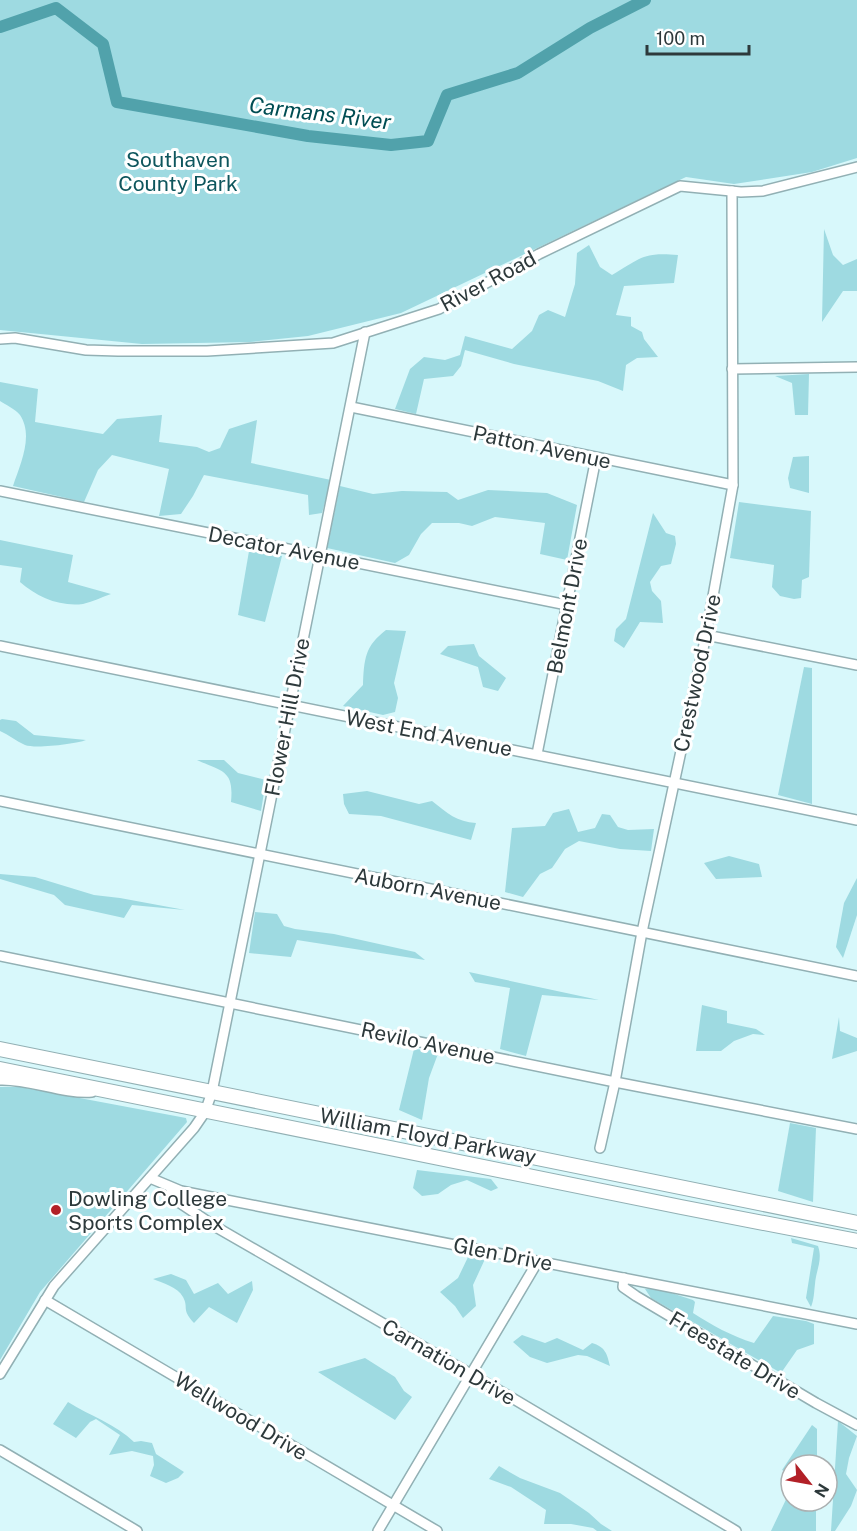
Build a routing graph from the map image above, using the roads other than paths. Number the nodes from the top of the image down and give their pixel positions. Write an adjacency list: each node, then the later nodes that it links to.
1 (857, 167): 2 (street, River Road)
2 (732, 191): 3 (street, River Road); 6 (street, Crestwood Drive)
3 (365, 332): 4 (street, River Road); 7 (street, Flower Hill Drive)
4 (0, 339)
5 (857, 367): 6 (street)
6 (732, 369): 9 (street, Crestwood Drive)
7 (351, 407): 8 (street, Patton Avenue); 11 (street, Flower Hill Drive)
8 (596, 458): 9 (street, Patton Avenue); 12 (street, Belmont Drive)
9 (733, 485): 13 (street, Crestwood Drive)
10 (0, 491): 11 (street, Decator Avenue)
11 (320, 556): 12 (street, Decator Avenue); 16 (street, Flower Hill Drive)
12 (567, 605): 17 (street, Belmont Drive)
13 (706, 635): 15 (street); 18 (street, Crestwood Drive)
14 (0, 646): 16 (street, West End Avenue)
15 (857, 665)
16 (290, 705): 17 (street, West End Avenue); 21 (street, Flower Hill Drive)
17 (537, 754): 18 (street, West End Avenue)
18 (674, 784): 20 (street, West End Avenue); 22 (street, Crestwood Drive)
19 (0, 801): 21 (street, Auborn Avenue)
20 (857, 820)
21 (260, 854): 22 (street, Auborn Avenue); 25 (street, Flower Hill Drive)
22 (642, 932): 24 (street, Auborn Avenue); 31 (street, Crestwood Drive)
23 (0, 956): 25 (street, Revilo Avenue)
24 (857, 976)
25 (230, 1002): 31 (street, Revilo Avenue); 33 (street, Flower Hill Drive)
26 (0, 1048): 29 (highway, William Floyd Parkway)
27 (0, 1056): 29 (street)
28 (0, 1069): 32 (highway, William Floyd Parkway)
29 (104, 1070): 33 (highway, William Floyd Parkway)
30 (0, 1080): 32 (street)
31 (615, 1082): 34 (street, Revilo Avenue); 35 (street, Crestwood Drive)
32 (100, 1089): 33 (highway, William Floyd Parkway)
33 (209, 1102): 36 (street); 38 (highway, William Floyd Parkway); 39 (highway, William Floyd Parkway)
34 (857, 1130)
35 (600, 1148)
36 (150, 1178): 37 (street, Glen Drive); 42 (street)
37 (171, 1188): 40 (street, Glen Drive); 45 (street, Carnation Drive)
38 (857, 1222)
39 (857, 1240)
40 (538, 1261): 41 (street, Glen Drive); 45 (street)
41 (624, 1278): 43 (street, Glen Drive); 46 (street, Freestate Drive)
42 (45, 1300): 44 (street); 48 (street, Wellwood Drive)
43 (857, 1324)
44 (0, 1374)
45 (470, 1374): 48 (street); 52 (street, Carnation Drive)
46 (857, 1425)
47 (0, 1450): 49 (street)
48 (393, 1506): 50 (street); 51 (street, Wellwood Drive)
49 (137, 1531)
50 (378, 1531)
51 (437, 1531)
52 (736, 1531)

